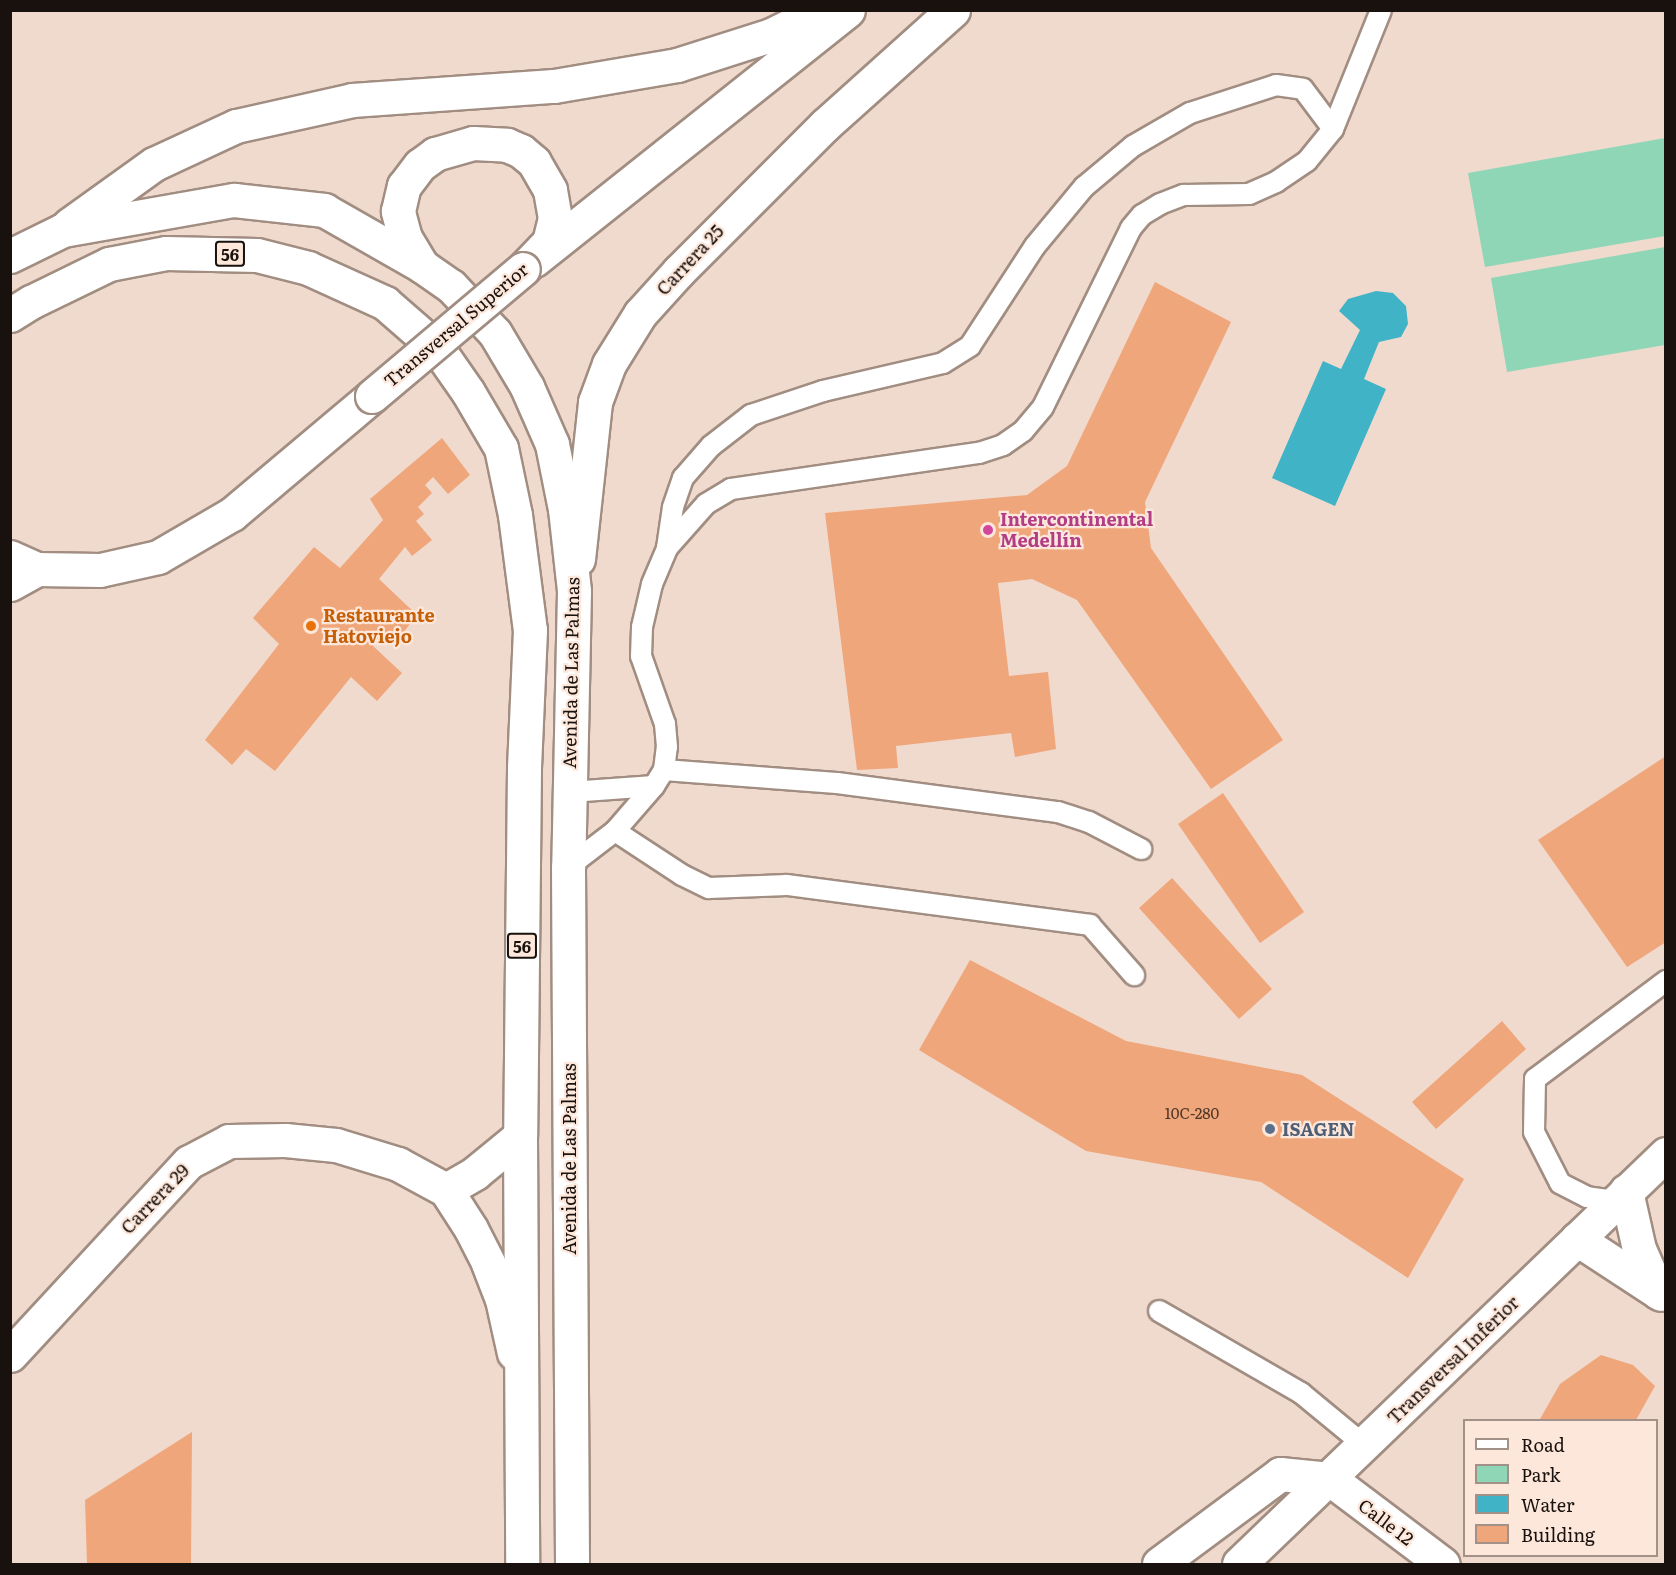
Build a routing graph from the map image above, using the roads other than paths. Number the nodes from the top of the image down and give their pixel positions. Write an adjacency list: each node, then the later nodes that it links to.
1 (822, 10): 6 (main road)
2 (848, 10): 9 (main road, Transversal Superior)
3 (953, 10): 13 (main road, Carrera 25)
4 (1381, 10): 5 (lane)
5 (1333, 129): 11 (lane); 11 (lane)
6 (63, 230): 7 (main road, Avenida de Las Palmas); 8 (main road, Avenida de Las Palmas)
7 (10, 256)
8 (422, 266): 9 (main road); 13 (main road, Avenida de Las Palmas)
9 (523, 269): 12 (main road, Transversal Superior, bridge)
10 (10, 315): 21 (main road, 56)
11 (666, 548): 14 (lane)
12 (19, 570)
13 (574, 591): 15 (main road, Avenida de Las Palmas)
14 (659, 778): 15 (lane); 16 (lane); 17 (lane)
15 (570, 792): 18 (main road, Avenida de Las Palmas)
16 (615, 831): 18 (lane); 19 (lane)
17 (1141, 849)
18 (568, 867): 33 (main road, Avenida de Las Palmas)
19 (1134, 975)
20 (1665, 981): 24 (lane)
21 (520, 1136): 23 (main road); 29 (main road, 56)
22 (1665, 1154): 24 (main road, Transversal Inferior)
23 (446, 1190): 28 (main road, Carrera 29); 29 (main road, Carrera 29)
24 (1620, 1196): 25 (main road, Transversal Inferior); 26 (main road)
25 (1577, 1239): 26 (main road); 30 (main road, Transversal Inferior)
26 (1662, 1294)
27 (1159, 1311): 30 (lane)
28 (10, 1355)
29 (520, 1411): 32 (main road, 56)
30 (1364, 1445): 31 (main road, Transversal Inferior)
31 (1330, 1479): 34 (main road); 35 (main road, Transversal Inferior); 36 (main road, Calle 12)
32 (522, 1564)
33 (572, 1564)
34 (1159, 1564)
35 (1239, 1564)
36 (1443, 1564)

